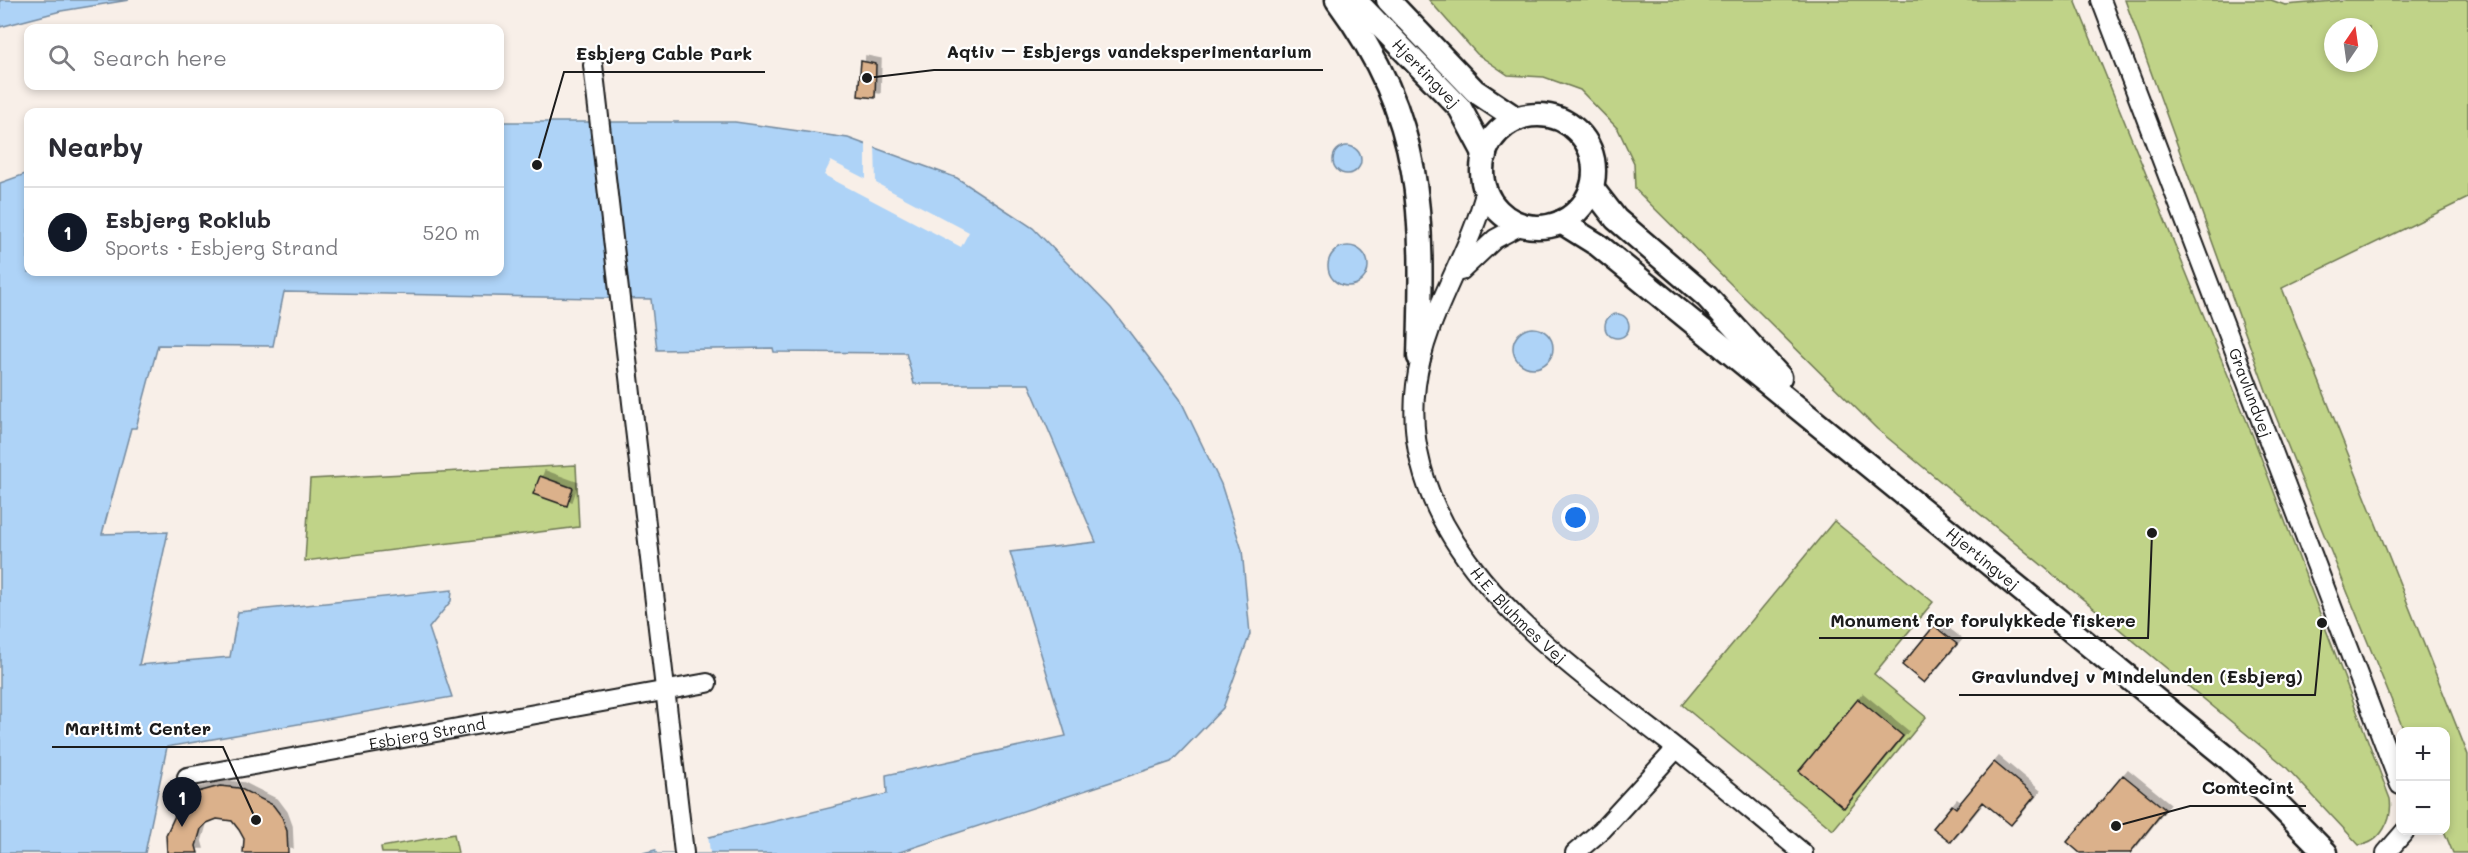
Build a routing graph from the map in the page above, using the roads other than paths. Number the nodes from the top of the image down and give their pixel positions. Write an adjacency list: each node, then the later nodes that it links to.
1 (1337, 0): 13 (main road)
2 (1355, 0): 7 (main road, Hjertingvej)
3 (1388, 0): 6 (main road, Hjertingvej)
4 (2101, 0): 19 (street, Gravlundvej)
5 (593, 65): 16 (street)
6 (1517, 118): 7 (main road); 8 (main road)
7 (1485, 155): 9 (main road)
8 (1592, 188): 10 (main road); 14 (main road, Hjertingvej)
9 (1486, 190): 11 (main road); 12 (street, H.E. Bluhmes Vej)
10 (1561, 222): 11 (main road); 14 (main road, Hjertingvej)
11 (1523, 224): 12 (street, H.E. Bluhmes Vej)
12 (1452, 282): 13 (street, H.E. Bluhmes Vej)
13 (1419, 357): 17 (street, H.E. Bluhmes Vej)
14 (1827, 429): 24 (main road, Hjertingvej)
15 (707, 683): 16 (street, Esbjerg Strand)
16 (666, 690): 18 (street, Esbjerg Strand); 21 (street)
17 (1676, 748): 22 (street); 23 (street, H.E. Bluhmes Vej)
18 (188, 777)
19 (2398, 781)
20 (2402, 835): 25 (street)
21 (684, 853)
22 (1575, 853)
23 (1803, 853)
24 (2326, 853)
25 (2386, 853)

